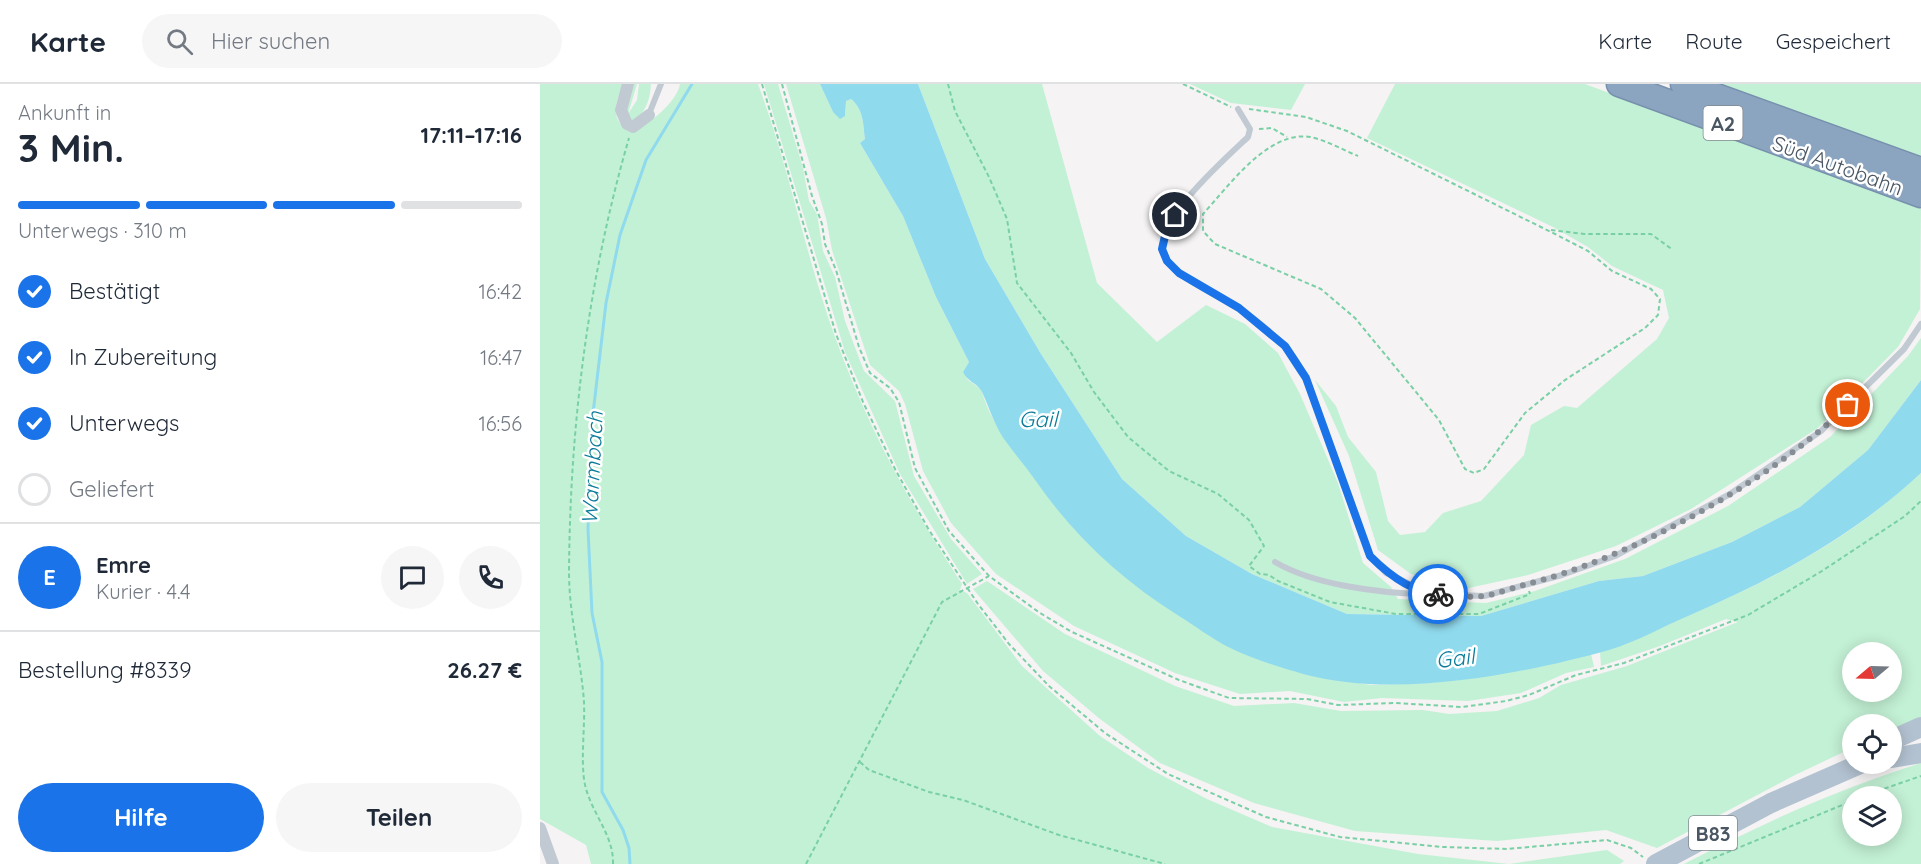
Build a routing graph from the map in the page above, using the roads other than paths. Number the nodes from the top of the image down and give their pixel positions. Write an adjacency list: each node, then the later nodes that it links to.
1 (628, 84): 6 (street)
2 (661, 84): 6 (lane)
3 (1619, 84): 8 (highway, Süd Autobahn / A2)
4 (1683, 84): 7 (highway, Süd Autobahn / A2)
5 (1238, 108): 11 (lane)
6 (649, 115)
7 (1921, 170)
8 (1921, 195)
9 (1921, 324): 11 (lane)
10 (1275, 562): 11 (lane)
11 (1431, 594)
12 (1921, 727): 13 (main road)
13 (1902, 736)
14 (1921, 741): 15 (main road)
15 (1902, 748)
16 (1921, 753): 17 (main road)
17 (1902, 756)
18 (1842, 771): 20 (main road, B83)
19 (540, 828): 21 (street)
20 (1651, 861)
21 (554, 864)

